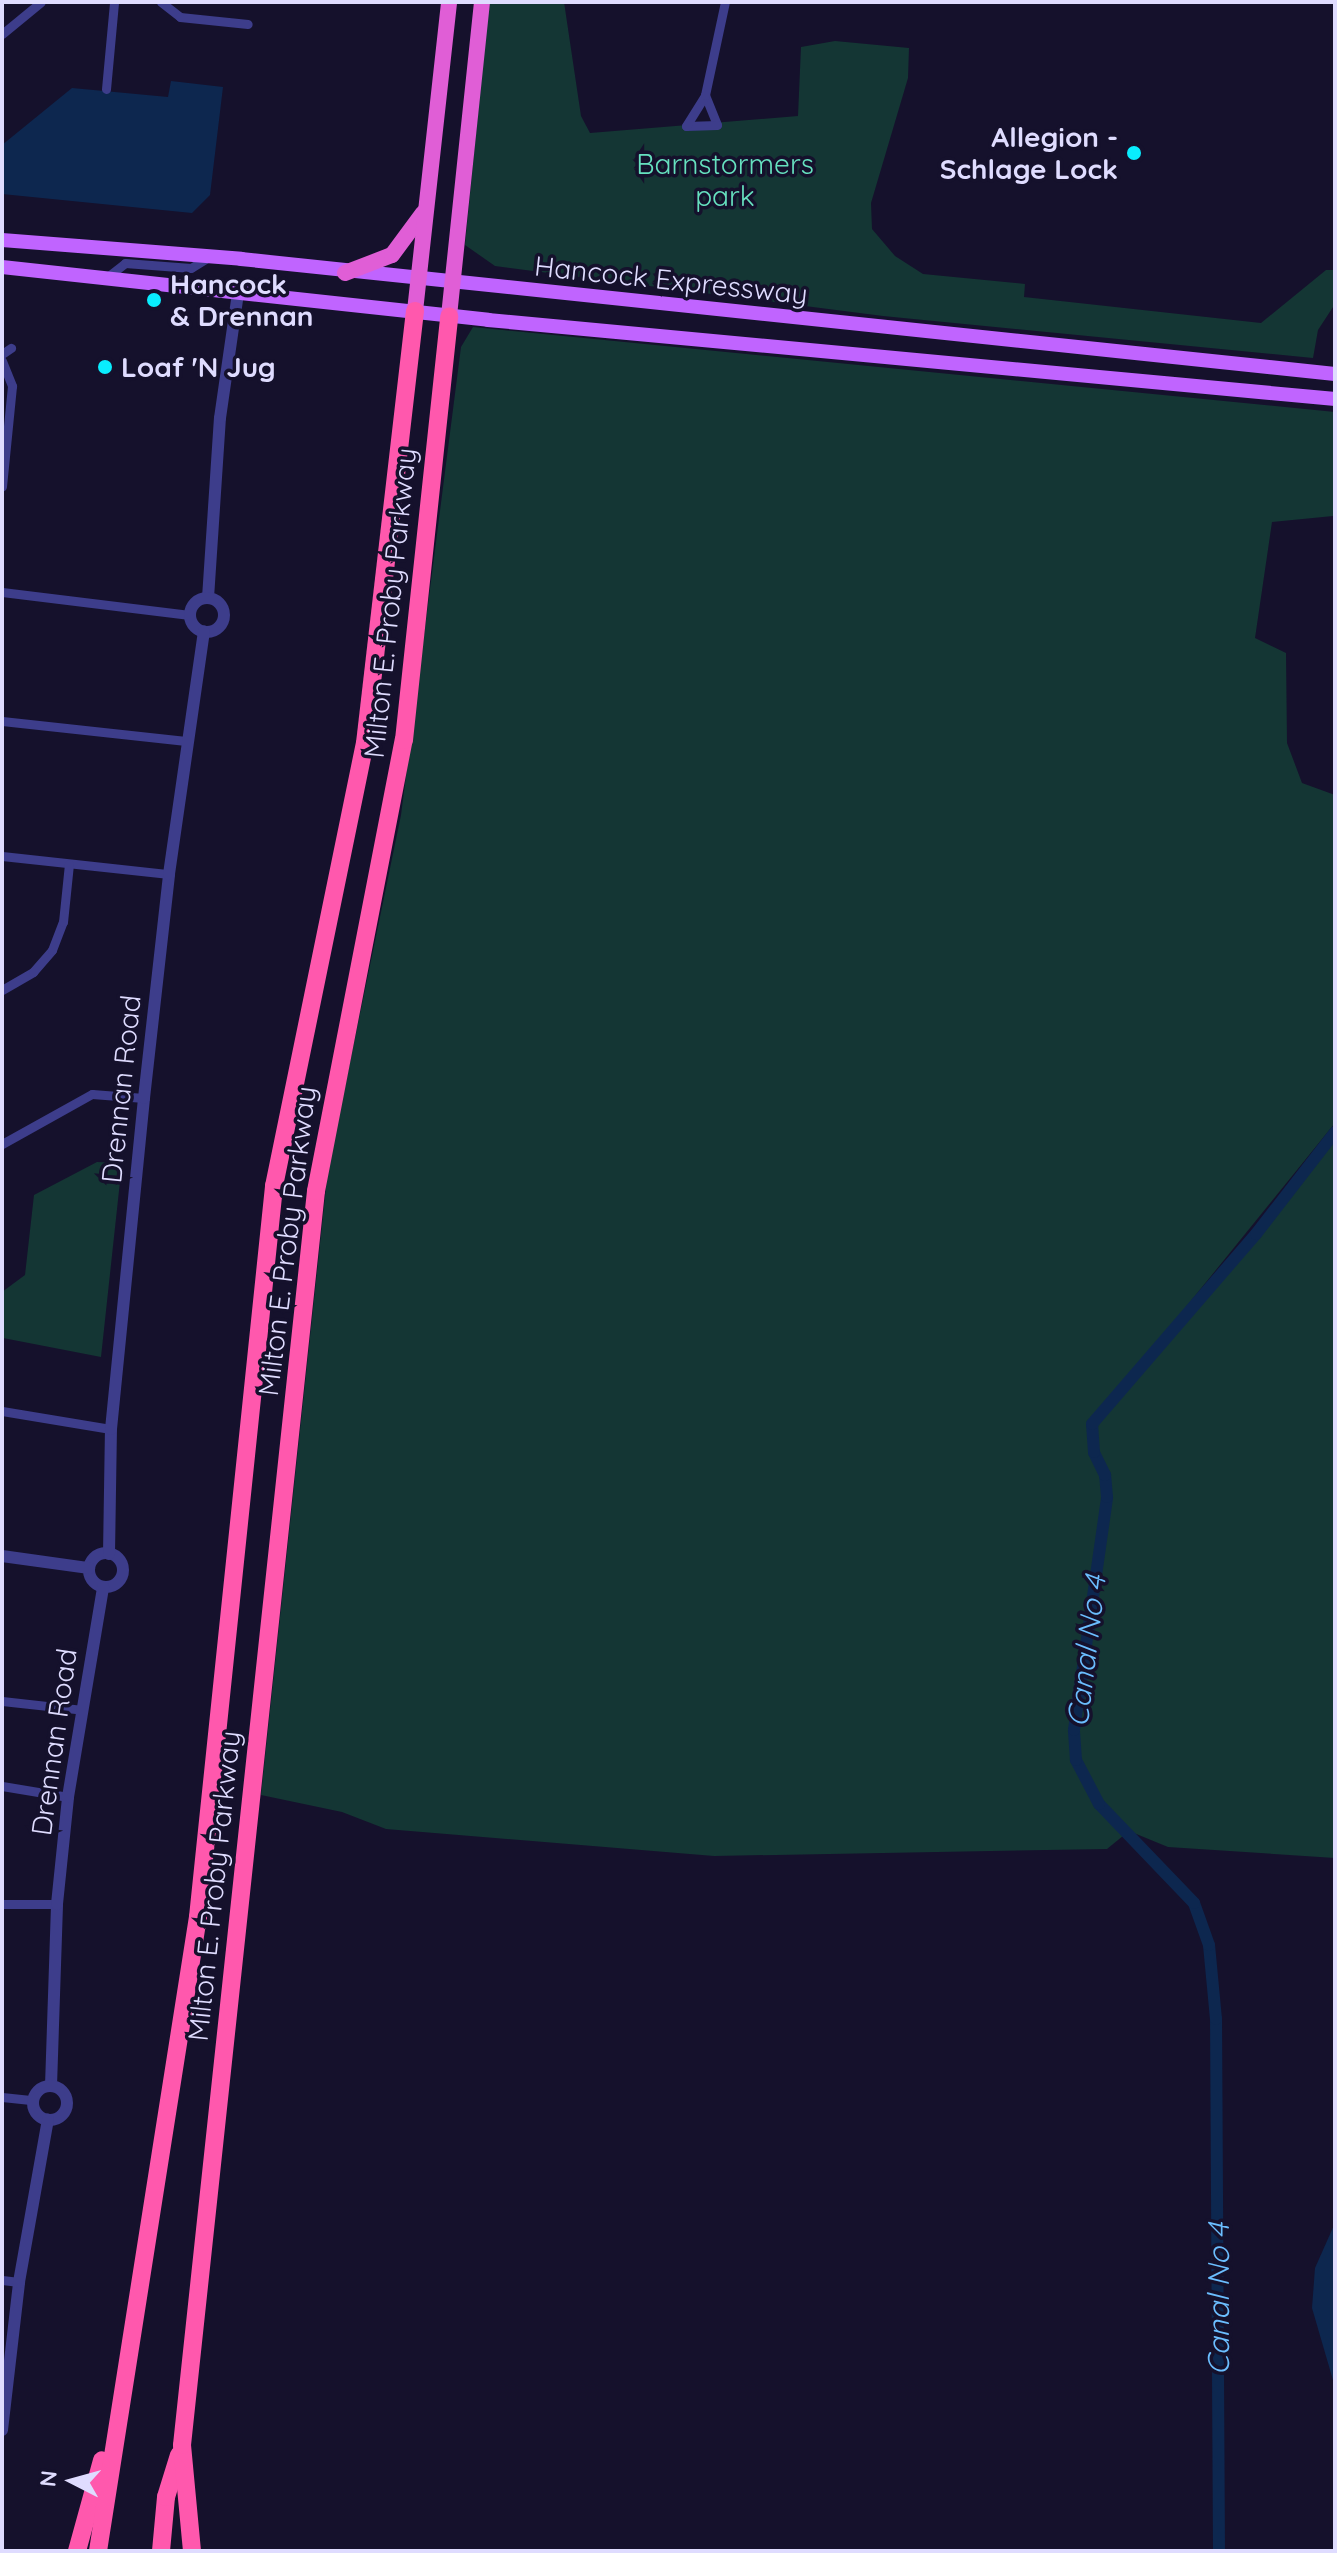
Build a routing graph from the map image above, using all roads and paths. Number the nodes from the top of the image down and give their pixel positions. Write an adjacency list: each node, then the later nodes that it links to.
1 (41, 2): 8 (street)
2 (114, 2): 9 (street)
3 (161, 2): 7 (street)
4 (449, 2): 11 (highway, Milton E. Proby Parkway)
5 (482, 2): 18 (highway, Milton E. Proby Parkway)
6 (725, 2): 10 (street)
7 (248, 24)
8 (2, 34)
9 (106, 89)
10 (705, 95)
11 (426, 208): 15 (highway); 17 (highway, Milton E. Proby Parkway)
12 (2, 240): 13 (main road, Hancock Expressway)
13 (210, 256): 15 (main road, Hancock Expressway); 16 (street)
14 (2, 267): 16 (main road, Hancock Expressway)
15 (345, 273): 17 (main road, Hancock Expressway)
16 (106, 278): 19 (main road, Hancock Expressway)
17 (419, 279): 18 (main road, Hancock Expressway); 20 (highway, Milton E. Proby Parkway)
18 (452, 283): 21 (highway, Milton E. Proby Parkway); 23 (main road, Hancock Expressway)
19 (238, 293): 20 (main road, Hancock Expressway); 28 (street)
20 (415, 311): 21 (main road, Hancock Expressway); 57 (highway, Milton E. Proby Parkway)
21 (449, 316): 24 (main road, Hancock Expressway); 60 (highway, Milton E. Proby Parkway)
22 (2, 361): 25 (street)
23 (1335, 374)
24 (1335, 399)
25 (3, 467): 26 (street)
26 (2, 487)
27 (2, 592): 29 (street)
28 (208, 598): 29 (street); 30 (street)
29 (190, 615): 30 (street)
30 (204, 632): 32 (street, Drennan Road)
31 (2, 721): 32 (street)
32 (186, 741): 35 (street, Drennan Road)
33 (2, 856): 34 (street)
34 (69, 864): 35 (street); 36 (street)
35 (169, 874): 37 (street, Drennan Road)
36 (2, 990)
37 (144, 1098): 38 (street); 40 (street, Drennan Road)
38 (2, 1144)
39 (2, 1411): 40 (street)
40 (111, 1429): 41 (street, Drennan Road)
41 (109, 1554): 43 (street); 44 (street)
42 (2, 1556): 43 (street)
43 (89, 1568): 44 (street)
44 (103, 1587): 46 (street, Drennan Road)
45 (2, 1701): 46 (street)
46 (83, 1710): 48 (street, Drennan Road)
47 (2, 1786): 48 (street)
48 (68, 1797): 50 (street, Drennan Road)
49 (2, 1904): 50 (street)
50 (57, 1904): 51 (street, Drennan Road)
51 (51, 2086): 53 (street); 54 (street)
52 (2, 2097): 53 (street)
53 (33, 2100): 54 (street)
54 (48, 2120): 56 (street)
55 (2, 2280): 56 (street)
56 (19, 2282): 58 (street)
57 (127, 2372): 61 (highway); 62 (highway)
58 (2, 2424): 59 (street)
59 (2, 2430)
60 (182, 2445): 63 (highway); 64 (highway)
61 (77, 2551)
62 (98, 2551)
63 (161, 2551)
64 (192, 2551)

